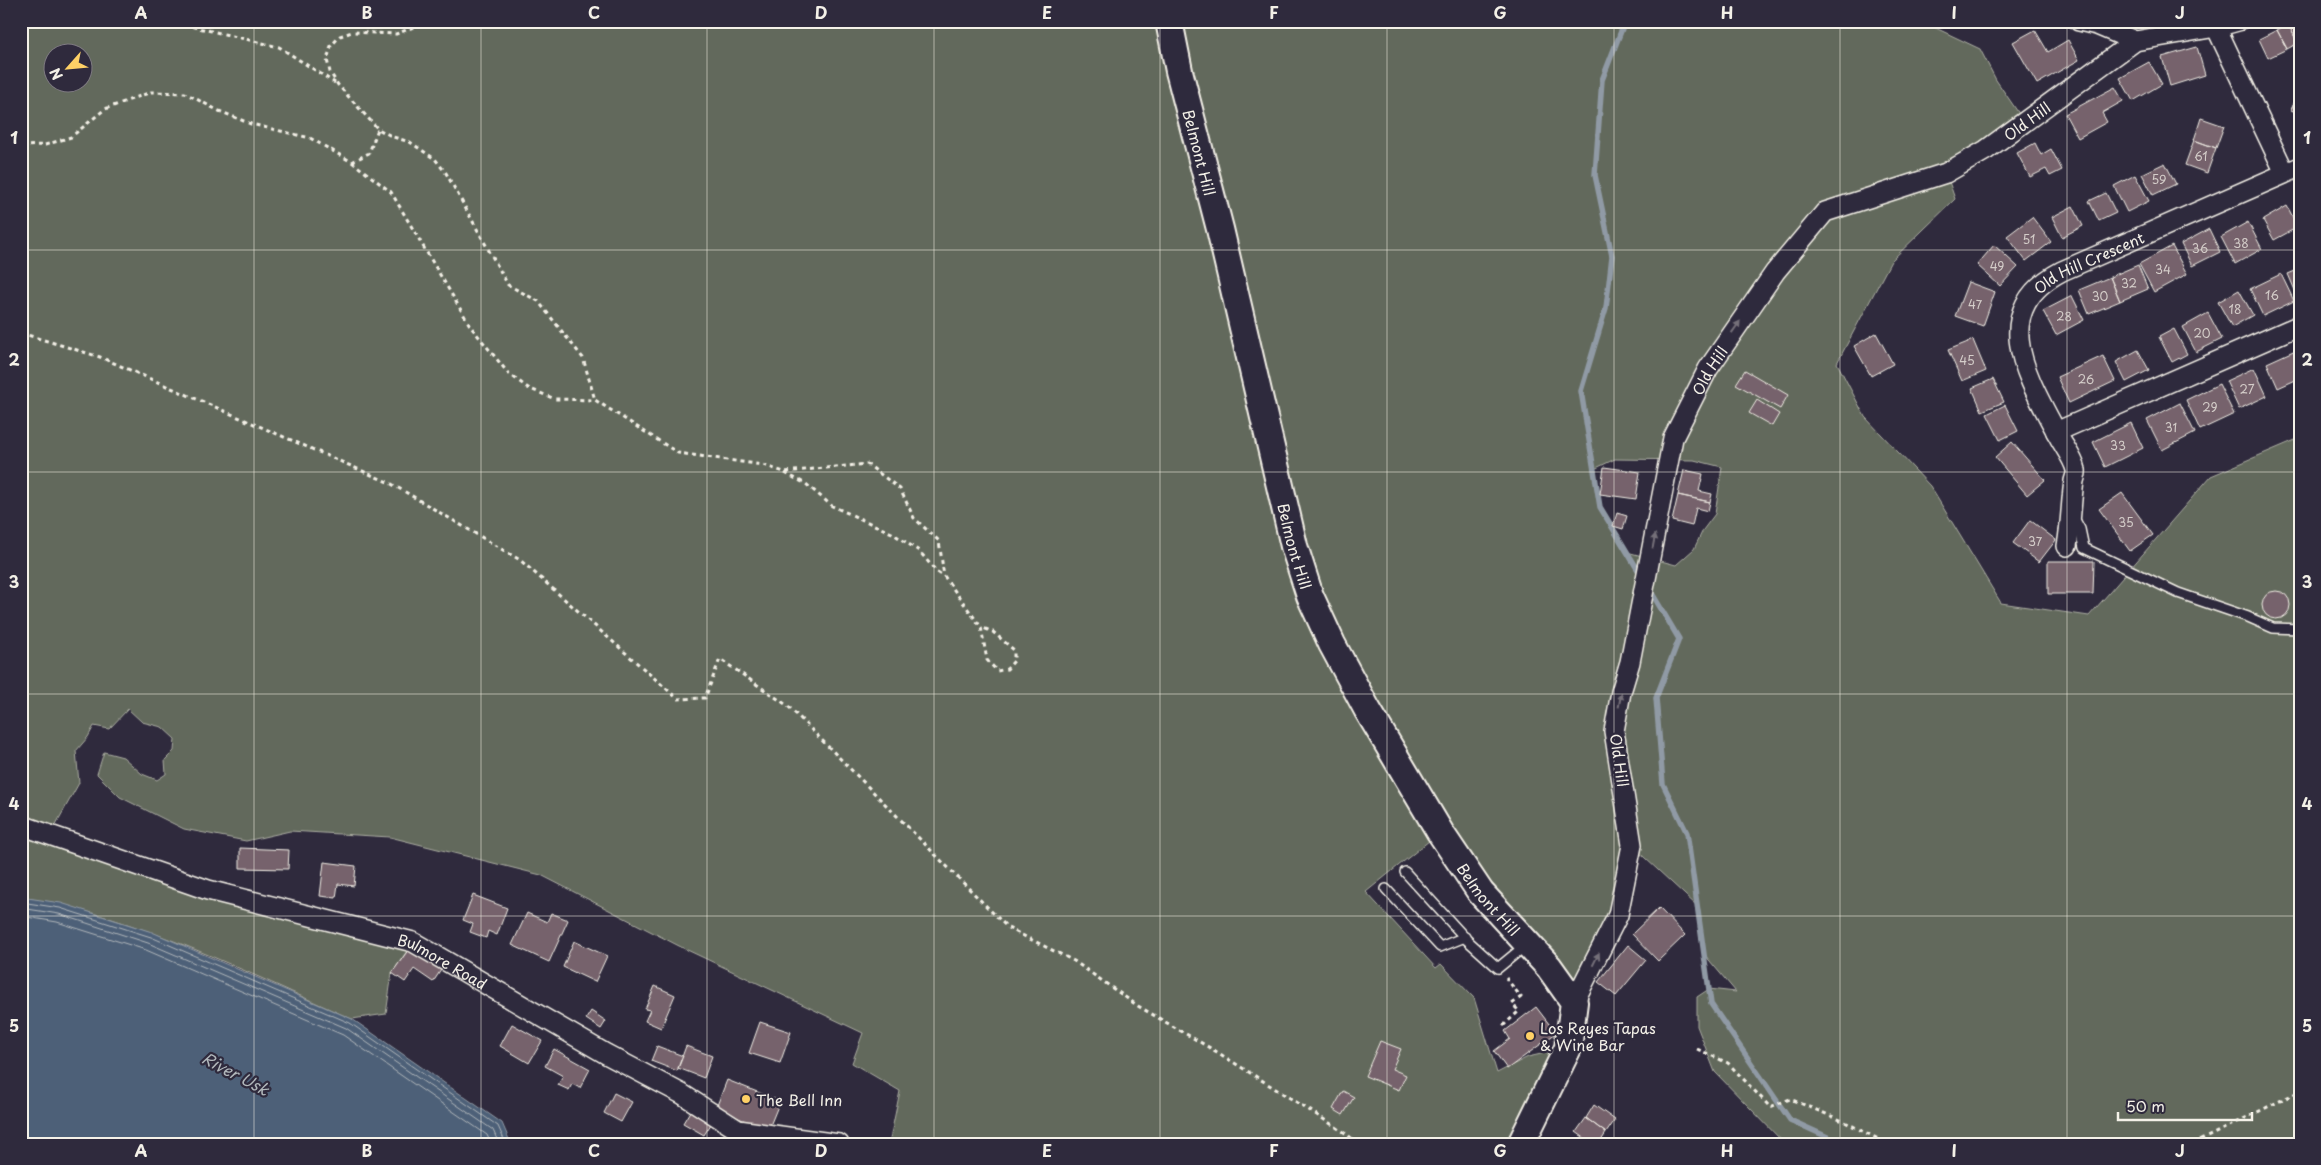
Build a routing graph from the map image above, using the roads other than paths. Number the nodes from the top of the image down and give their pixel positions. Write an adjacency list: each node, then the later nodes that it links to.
1 (1169, 21): 16 (main road, Belmont Hill)
2 (2079, 21): 5 (street)
3 (2238, 21): 4 (street, Old Hill)
4 (2216, 27): 5 (street, Old Hill); 6 (street, Old Hill Crescent)
5 (2135, 42): 17 (street, Old Hill, one-way to 5)
6 (2292, 170): 8 (street, Old Hill Crescent)
7 (2300, 325): 8 (street)
8 (2056, 432): 9 (street, Old Hill Crescent)
9 (2072, 514): 10 (street, Old Hill Crescent); 11 (lane)
10 (2067, 546)
11 (2300, 629)
12 (21, 825): 18 (street, Bulmore Road)
13 (1405, 872): 15 (lane)
14 (1386, 889): 15 (lane)
15 (1465, 937): 16 (lane)
16 (1528, 943): 17 (main road, Belmont Hill)
17 (1574, 1002): 20 (main road)
18 (736, 1137): 19 (street, Bulmore Road)
19 (839, 1144)
20 (1521, 1144)

